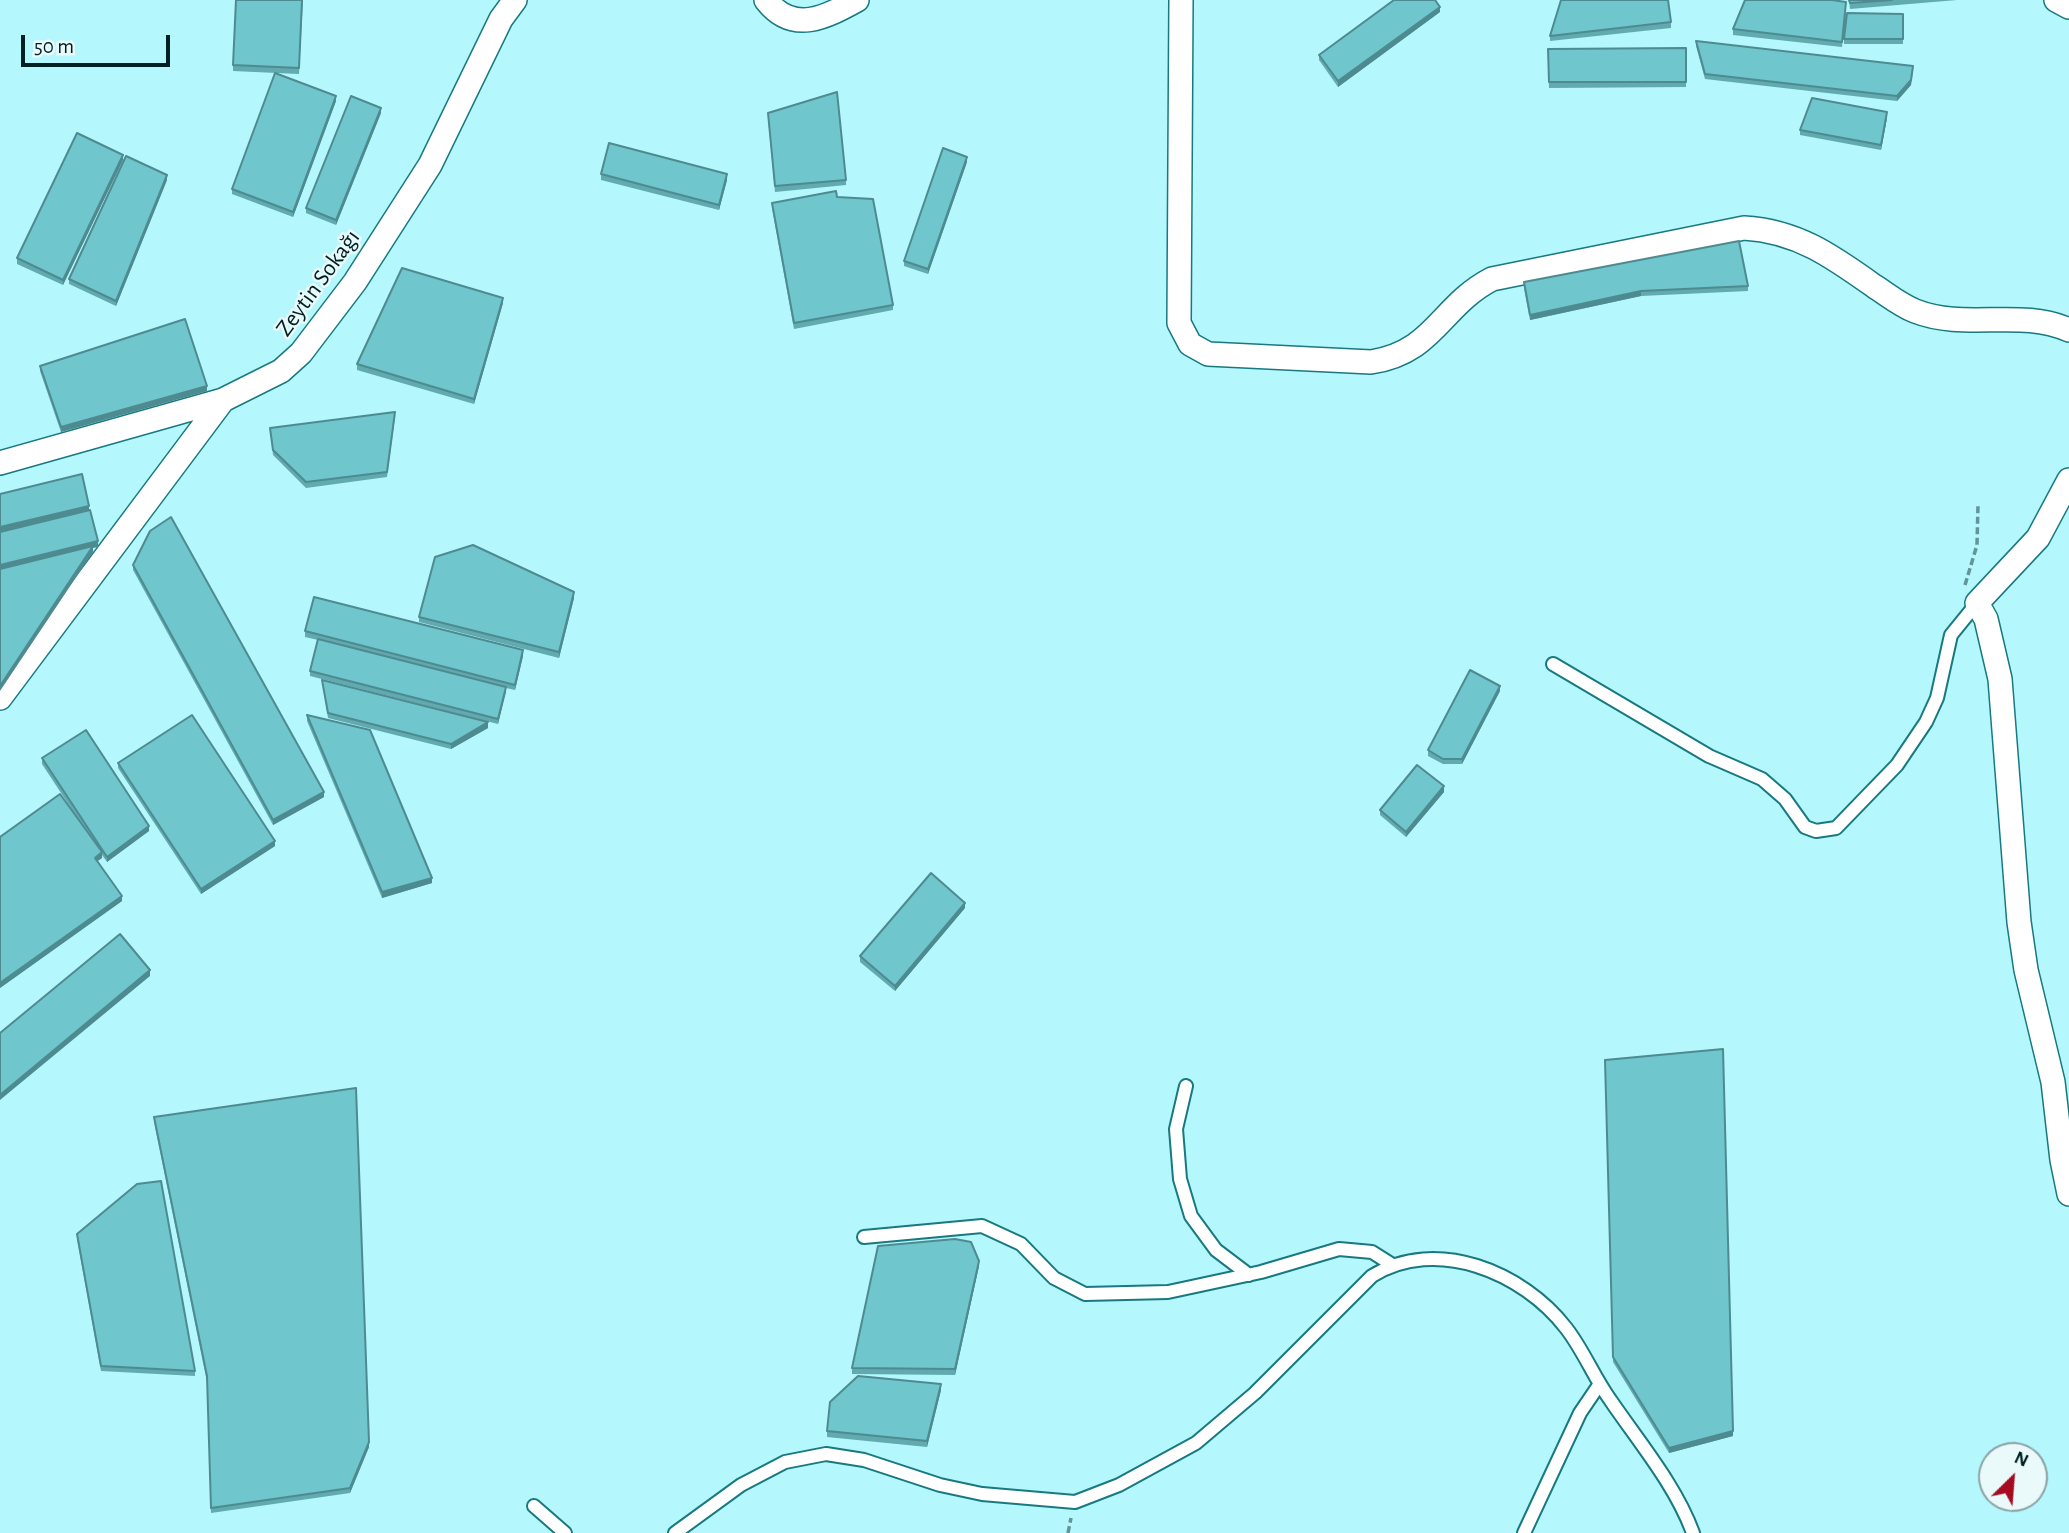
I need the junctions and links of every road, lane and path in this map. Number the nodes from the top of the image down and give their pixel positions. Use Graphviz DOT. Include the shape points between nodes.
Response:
graph roads {
  1 [pos="515,0"];
  2 [pos="766,0"];
  3 [pos="857,0"];
  4 [pos="1181,0"];
  5 [pos="2056,0"];
  6 [pos="2069,7"];
  7 [pos="2069,330"];
  8 [pos="223,400"];
  9 [pos="0,463"];
  10 [pos="2069,480"];
  11 [pos="1978,505"];
  12 [pos="1977,603"];
  13 [pos="1553,664"];
  14 [pos="0,698"];
  15 [pos="1186,1086"];
  16 [pos="2069,1194"];
  17 [pos="864,1237"];
  18 [pos="1391,1264"];
  19 [pos="1249,1275"];
  20 [pos="1599,1385"];
  21 [pos="534,1506"];
  22 [pos="565,1533"];
  23 [pos="675,1533"];
  24 [pos="1524,1533"];
  25 [pos="1693,1533"];
  1 -- 8 [label="street, Zeytin Sokağı" via="501,19 430,165 355,282 301,353 281,371"];
  2 -- 3 [label="street" via="782,15 807,22"];
  4 -- 7 [label="street" via="1179,323 1190,344 1208,354 1386,360 1421,344 1459,301 1492,279 1744,228 1807,242 1915,311 1960,321 2038,320"];
  5 -- 6 [label="street"];
  8 -- 9 [label="street, Zeytin Sokağı"];
  8 -- 14 [label="street"];
  10 -- 12 [label="street" via="2038,538"];
  11 -- 12 [label="path" via="1977,545 1965,585"];
  12 -- 13 [label="lane" via="1951,635 1937,698 1913,743 1858,807 1836,828 1826,831 1805,827 1762,779 1709,757"];
  12 -- 16 [label="street" via="1986,620 2000,680 2019,922 2053,1082"];
  15 -- 19 [label="lane" via="1176,1129 1180,1179 1191,1216 1216,1251"];
  17 -- 19 [label="lane" via="982,1226 1021,1244 1054,1278 1085,1294 1168,1292"];
  18 -- 19 [label="lane" via="1372,1252 1339,1249"];
  18 -- 20 [label="lane" via="1415,1258 1459,1261 1505,1277 1531,1293 1566,1328"];
  18 -- 23 [label="lane" via="1359,1288 1231,1416 1160,1465 1119,1486 1075,1502 1033,1500 940,1485 845,1455 812,1455 785,1462 741,1485"];
  20 -- 24 [label="lane" via="1580,1413"];
  20 -- 25 [label="lane" via="1675,1497"];
  21 -- 22 [label="lane"];
}
